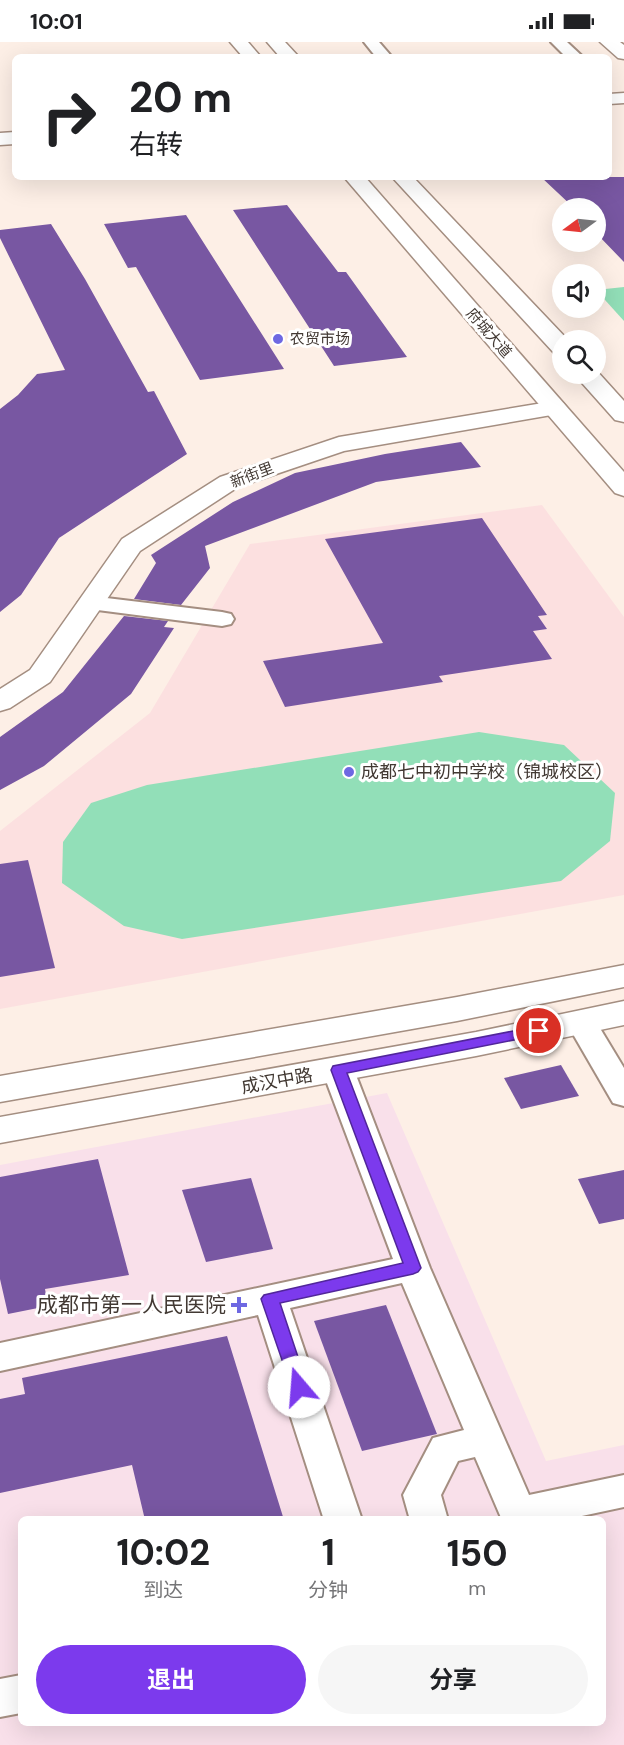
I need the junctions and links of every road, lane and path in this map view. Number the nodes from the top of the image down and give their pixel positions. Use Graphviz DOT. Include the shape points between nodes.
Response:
graph roads {
  1 [pos="239,42"];
  2 [pos="276,42"];
  3 [pos="370,42"];
  4 [pos="558,42"];
  5 [pos="609,42"];
  6 [pos="249,54"];
  7 [pos="287,54"];
  8 [pos="381,54"];
  9 [pos="572,54"];
  10 [pos="624,54"];
  11 [pos="357,180"];
  12 [pos="405,180"];
  13 [pos="552,337"];
  14 [pos="595,384"];
  15 [pos="555,408"];
  16 [pos="624,415"];
  17 [pos="624,488"];
  18 [pos="90,603"];
  19 [pos="222,619"];
  20 [pos="0,702"];
  21 [pos="624,976"];
  22 [pos="624,1013"];
  23 [pos="581,1022"];
  24 [pos="338,1070"];
  25 [pos="0,1089"];
  26 [pos="624,1095"];
  27 [pos="0,1130"];
  28 [pos="413,1268"];
  29 [pos="270,1299"];
  30 [pos="0,1357"];
  31 [pos="486,1440"];
  32 [pos="624,1491"];
  33 [pos="342,1516"];
  34 [pos="428,1516"];
  35 [pos="18,1695"];
  36 [pos="0,1698"];
  1 -- 6 [label="main road"];
  2 -- 7 [label="main road"];
  3 -- 8 [label="street"];
  4 -- 9 [label="street"];
  5 -- 10 [label="main road"];
  11 -- 15 [label="main road, 府城大道"];
  12 -- 13 [label="main road"];
  14 -- 16 [label="main road"];
  15 -- 17 [label="main road, 府城大道"];
  15 -- 18 [label="main road, 新街里" via="339,444 229,482 131,545"];
  18 -- 19 [label="street"];
  18 -- 20 [label="main road, 新街里" via="39,676"];
  21 -- 25 [label="main road"];
  22 -- 23 [label="main road, 成汉中路"];
  23 -- 24 [label="main road, 成汉中路"];
  23 -- 26 [label="street"];
  24 -- 27 [label="main road, 成汉中路"];
  24 -- 28 [label="street"];
  28 -- 29 [label="street"];
  28 -- 31 [label="street"];
  29 -- 30 [label="street"];
  29 -- 33 [label="street"];
  31 -- 32 [label="street" via="518,1514"];
  31 -- 34 [label="street" via="446,1449 422,1495"];
  35 -- 36 [label="street"];
}
